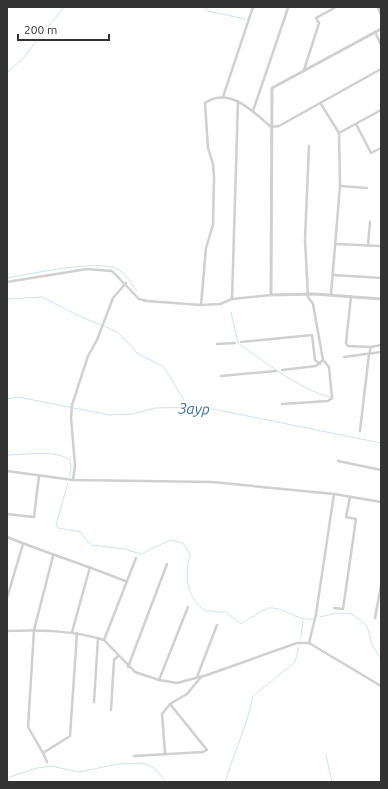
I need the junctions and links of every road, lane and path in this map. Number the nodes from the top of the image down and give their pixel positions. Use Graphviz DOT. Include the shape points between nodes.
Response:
graph roads {
  1 [pos="253,7"];
  2 [pos="336,7"];
  3 [pos="378,7"];
  4 [pos="288,8"];
  5 [pos="381,14"];
  6 [pos="381,29"];
  7 [pos="375,32"];
  8 [pos="381,45"];
  9 [pos="381,69"];
  10 [pos="304,70"];
  11 [pos="223,97"];
  12 [pos="238,101"];
  13 [pos="321,104"];
  14 [pos="381,110"];
  15 [pos="253,111"];
  16 [pos="356,124"];
  17 [pos="271,127"];
  18 [pos="339,133"];
  19 [pos="309,146"];
  20 [pos="381,148"];
  21 [pos="340,186"];
  22 [pos="367,188"];
  23 [pos="370,222"];
  24 [pos="336,244"];
  25 [pos="368,245"];
  26 [pos="381,246"];
  27 [pos="333,275"];
  28 [pos="381,278"];
  29 [pos="7,282"];
  30 [pos="126,284"];
  31 [pos="307,294"];
  32 [pos="332,294"];
  33 [pos="271,295"];
  34 [pos="350,296"];
  35 [pos="232,299"];
  36 [pos="381,299"];
  37 [pos="201,305"];
  38 [pos="242,342"];
  39 [pos="235,343"];
  40 [pos="217,344"];
  41 [pos="381,345"];
  42 [pos="371,346"];
  43 [pos="381,352"];
  44 [pos="369,354"];
  45 [pos="344,357"];
  46 [pos="323,360"];
  47 [pos="320,364"];
  48 [pos="282,370"];
  49 [pos="276,371"];
  50 [pos="221,376"];
  51 [pos="282,404"];
  52 [pos="360,431"];
  53 [pos="338,461"];
  54 [pos="381,470"];
  55 [pos="7,471"];
  56 [pos="39,476"];
  57 [pos="73,480"];
  58 [pos="334,494"];
  59 [pos="350,497"];
  60 [pos="381,502"];
  61 [pos="7,514"];
  62 [pos="7,537"];
  63 [pos="23,544"];
  64 [pos="53,556"];
  65 [pos="136,558"];
  66 [pos="167,564"];
  67 [pos="90,567"];
  68 [pos="125,581"];
  69 [pos="381,585"];
  70 [pos="7,598"];
  71 [pos="188,607"];
  72 [pos="334,608"];
  73 [pos="375,618"];
  74 [pos="217,625"];
  75 [pos="34,630"];
  76 [pos="7,631"];
  77 [pos="72,632"];
  78 [pos="77,633"];
  79 [pos="98,638"];
  80 [pos="104,640"];
  81 [pos="309,643"];
  82 [pos="118,656"];
  83 [pos="128,667"];
  84 [pos="202,676"];
  85 [pos="196,678"];
  86 [pos="159,680"];
  87 [pos="381,686"];
  88 [pos="94,702"];
  89 [pos="170,704"];
  90 [pos="111,710"];
  91 [pos="43,753"];
  92 [pos="165,753"];
  93 [pos="134,756"];
  94 [pos="47,762"];
  1 -- 11 [label="street"];
  2 -- 10 [label="street" via="316,18 319,23"];
  3 -- 5 [label="street"];
  4 -- 15 [label="street"];
  6 -- 7 [label="street"];
  7 -- 8 [label="street"];
  7 -- 10 [label="street"];
  9 -- 13 [label="street"];
  10 -- 17 [label="street" via="272,88"];
  11 -- 12 [label="street"];
  11 -- 37 [label="street" via="205,105 208,148 214,177 213,225 206,248"];
  12 -- 15 [label="street"];
  12 -- 35 [label="street"];
  13 -- 17 [label="street" via="279,126"];
  13 -- 18 [label="street"];
  14 -- 16 [label="street"];
  15 -- 17 [label="street"];
  16 -- 18 [label="street"];
  16 -- 20 [label="street" via="371,153"];
  17 -- 33 [label="street"];
  18 -- 21 [label="street"];
  19 -- 31 [label="street" via="305,239"];
  21 -- 22 [label="street"];
  21 -- 24 [label="street"];
  23 -- 25 [label="street"];
  24 -- 25 [label="street"];
  24 -- 27 [label="street"];
  25 -- 26 [label="street"];
  27 -- 28 [label="street"];
  27 -- 32 [label="street"];
  29 -- 30 [label="street" via="87,269 112,271"];
  30 -- 37 [label="street" via="139,299"];
  30 -- 57 [label="street" via="113,298 88,356 72,405 75,465"];
  31 -- 32 [label="street"];
  31 -- 33 [label="street"];
  31 -- 46 [label="street" via="312,304"];
  32 -- 34 [label="street"];
  33 -- 35 [label="street"];
  34 -- 36 [label="street"];
  34 -- 42 [label="street" via="346,343 348,346"];
  35 -- 37 [label="street" via="220,304"];
  38 -- 47 [label="street" via="312,335 315,360"];
  39 -- 40 [label="street"];
  41 -- 42 [label="street"];
  42 -- 44 [label="street"];
  43 -- 44 [label="street"];
  44 -- 45 [label="street"];
  44 -- 52 [label="street"];
  46 -- 47 [label="street"];
  46 -- 51 [label="street" via="329,367 332,398"];
  47 -- 48 [label="street"];
  49 -- 50 [label="street"];
  53 -- 54 [label="street"];
  55 -- 56 [label="street"];
  56 -- 57 [label="street"];
  56 -- 61 [label="street" via="34,517"];
  57 -- 58 [label="street" via="212,482"];
  58 -- 59 [label="street"];
  58 -- 81 [label="street" via="316,614"];
  59 -- 60 [label="street"];
  59 -- 72 [label="street" via="346,517 356,519 343,609"];
  62 -- 63 [label="street"];
  63 -- 64 [label="street"];
  63 -- 70 [label="street"];
  64 -- 67 [label="street"];
  64 -- 75 [label="street"];
  65 -- 68 [label="street"];
  66 -- 83 [label="street"];
  67 -- 68 [label="street"];
  67 -- 77 [label="street"];
  68 -- 80 [label="street"];
  69 -- 73 [label="street"];
  71 -- 86 [label="street"];
  74 -- 85 [label="street"];
  75 -- 76 [label="street"];
  75 -- 77 [label="street"];
  75 -- 91 [label="street" via="28,727"];
  77 -- 78 [label="street"];
  78 -- 79 [label="street"];
  78 -- 91 [label="street" via="70,736"];
  79 -- 80 [label="street"];
  79 -- 88 [label="street"];
  80 -- 82 [label="street"];
  81 -- 84 [label="street" via="297,643"];
  81 -- 87 [label="street"];
  82 -- 83 [label="street"];
  82 -- 90 [label="street" via="114,660"];
  83 -- 86 [label="street"];
  84 -- 85 [label="street"];
  84 -- 89 [label="street" via="187,694"];
  85 -- 86 [label="street" via="177,683"];
  89 -- 92 [label="street" via="162,714"];
  89 -- 92 [label="street" via="207,750"];
  91 -- 94 [label="street"];
  92 -- 93 [label="street"];
}
